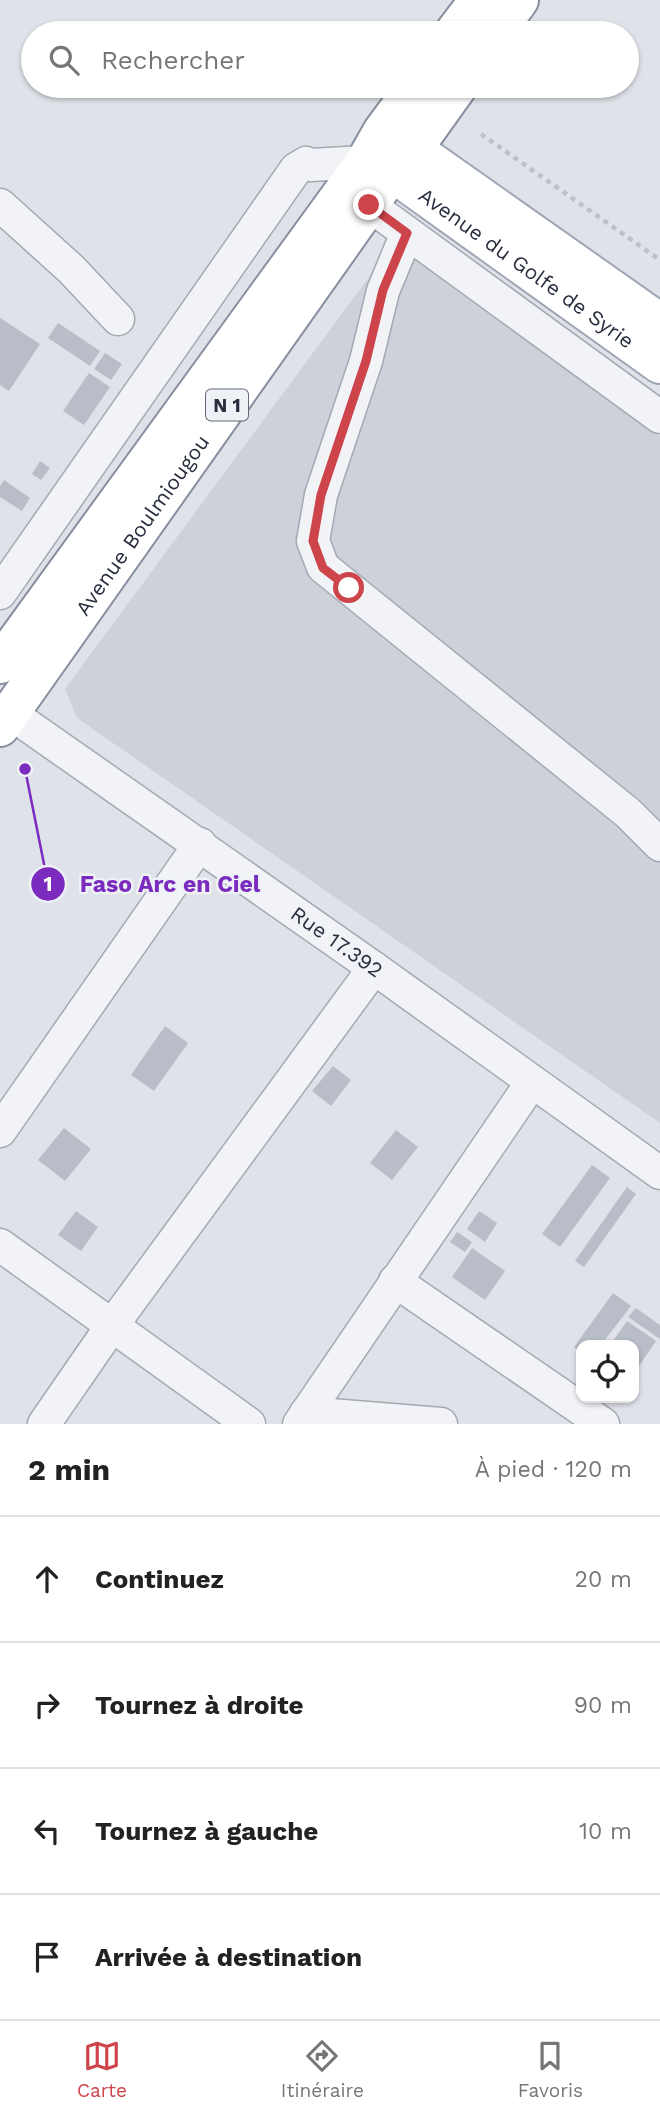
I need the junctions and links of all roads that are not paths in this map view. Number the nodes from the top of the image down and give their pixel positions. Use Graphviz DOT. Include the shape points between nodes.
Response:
graph roads {
  1 [pos="479,0"];
  2 [pos="519,0"];
  3 [pos="463,21"];
  4 [pos="504,21"];
  5 [pos="411,98"];
  6 [pos="446,98"];
  7 [pos="388,154"];
  8 [pos="0,205"];
  9 [pos="369,205"];
  10 [pos="407,233"];
  11 [pos="118,319"];
  12 [pos="660,323"];
  13 [pos="660,364"];
  14 [pos="660,417"];
  15 [pos="0,593"];
  16 [pos="0,664"];
  17 [pos="5,720"];
  18 [pos="200,844"];
  19 [pos="660,845"];
  20 [pos="374,968"];
  21 [pos="532,1082"];
  22 [pos="0,1131"];
  23 [pos="660,1173"];
  24 [pos="0,1245"];
  25 [pos="395,1281"];
  26 [pos="111,1327"];
  27 [pos="583,1418"];
  28 [pos="302,1419"];
  29 [pos="44,1424"];
  30 [pos="249,1424"];
  31 [pos="441,1424"];
  1 -- 3 [label="main road"];
  2 -- 4 [label="main road"];
  5 -- 7 [label="main road, Avenue Boulmiougou / N 1"];
  6 -- 7 [label="main road, Avenue Boulmiougou / N 1"];
  7 -- 9 [label="main road, Avenue Boulmiougou / N 1"];
  7 -- 12 [label="main road, Avenue du Golfe de Syrie"];
  7 -- 13 [label="main road, Avenue du Golfe de Syrie"];
  7 -- 15 [label="street" via="306,163 296,169"];
  7 -- 16 [label="main road, Avenue Boulmiougou / N 1"];
  8 -- 11 [label="street"];
  9 -- 10 [label="street"];
  9 -- 17 [label="main road, Avenue Boulmiougou / N 1"];
  10 -- 14 [label="street"];
  10 -- 19 [label="street" via="383,290 366,361 321,495 313,541 323,568 628,813"];
  17 -- 18 [label="street, Rue 17.392"];
  18 -- 20 [label="street, Rue 17.392"];
  18 -- 22 [label="street"];
  20 -- 21 [label="street, Rue 17.392"];
  20 -- 26 [label="street"];
  21 -- 23 [label="street, Rue 17.392"];
  21 -- 25 [label="street"];
  24 -- 26 [label="street"];
  25 -- 27 [label="street"];
  25 -- 28 [label="street"];
  26 -- 29 [label="street"];
  26 -- 30 [label="street"];
  28 -- 31 [label="street"];
}
